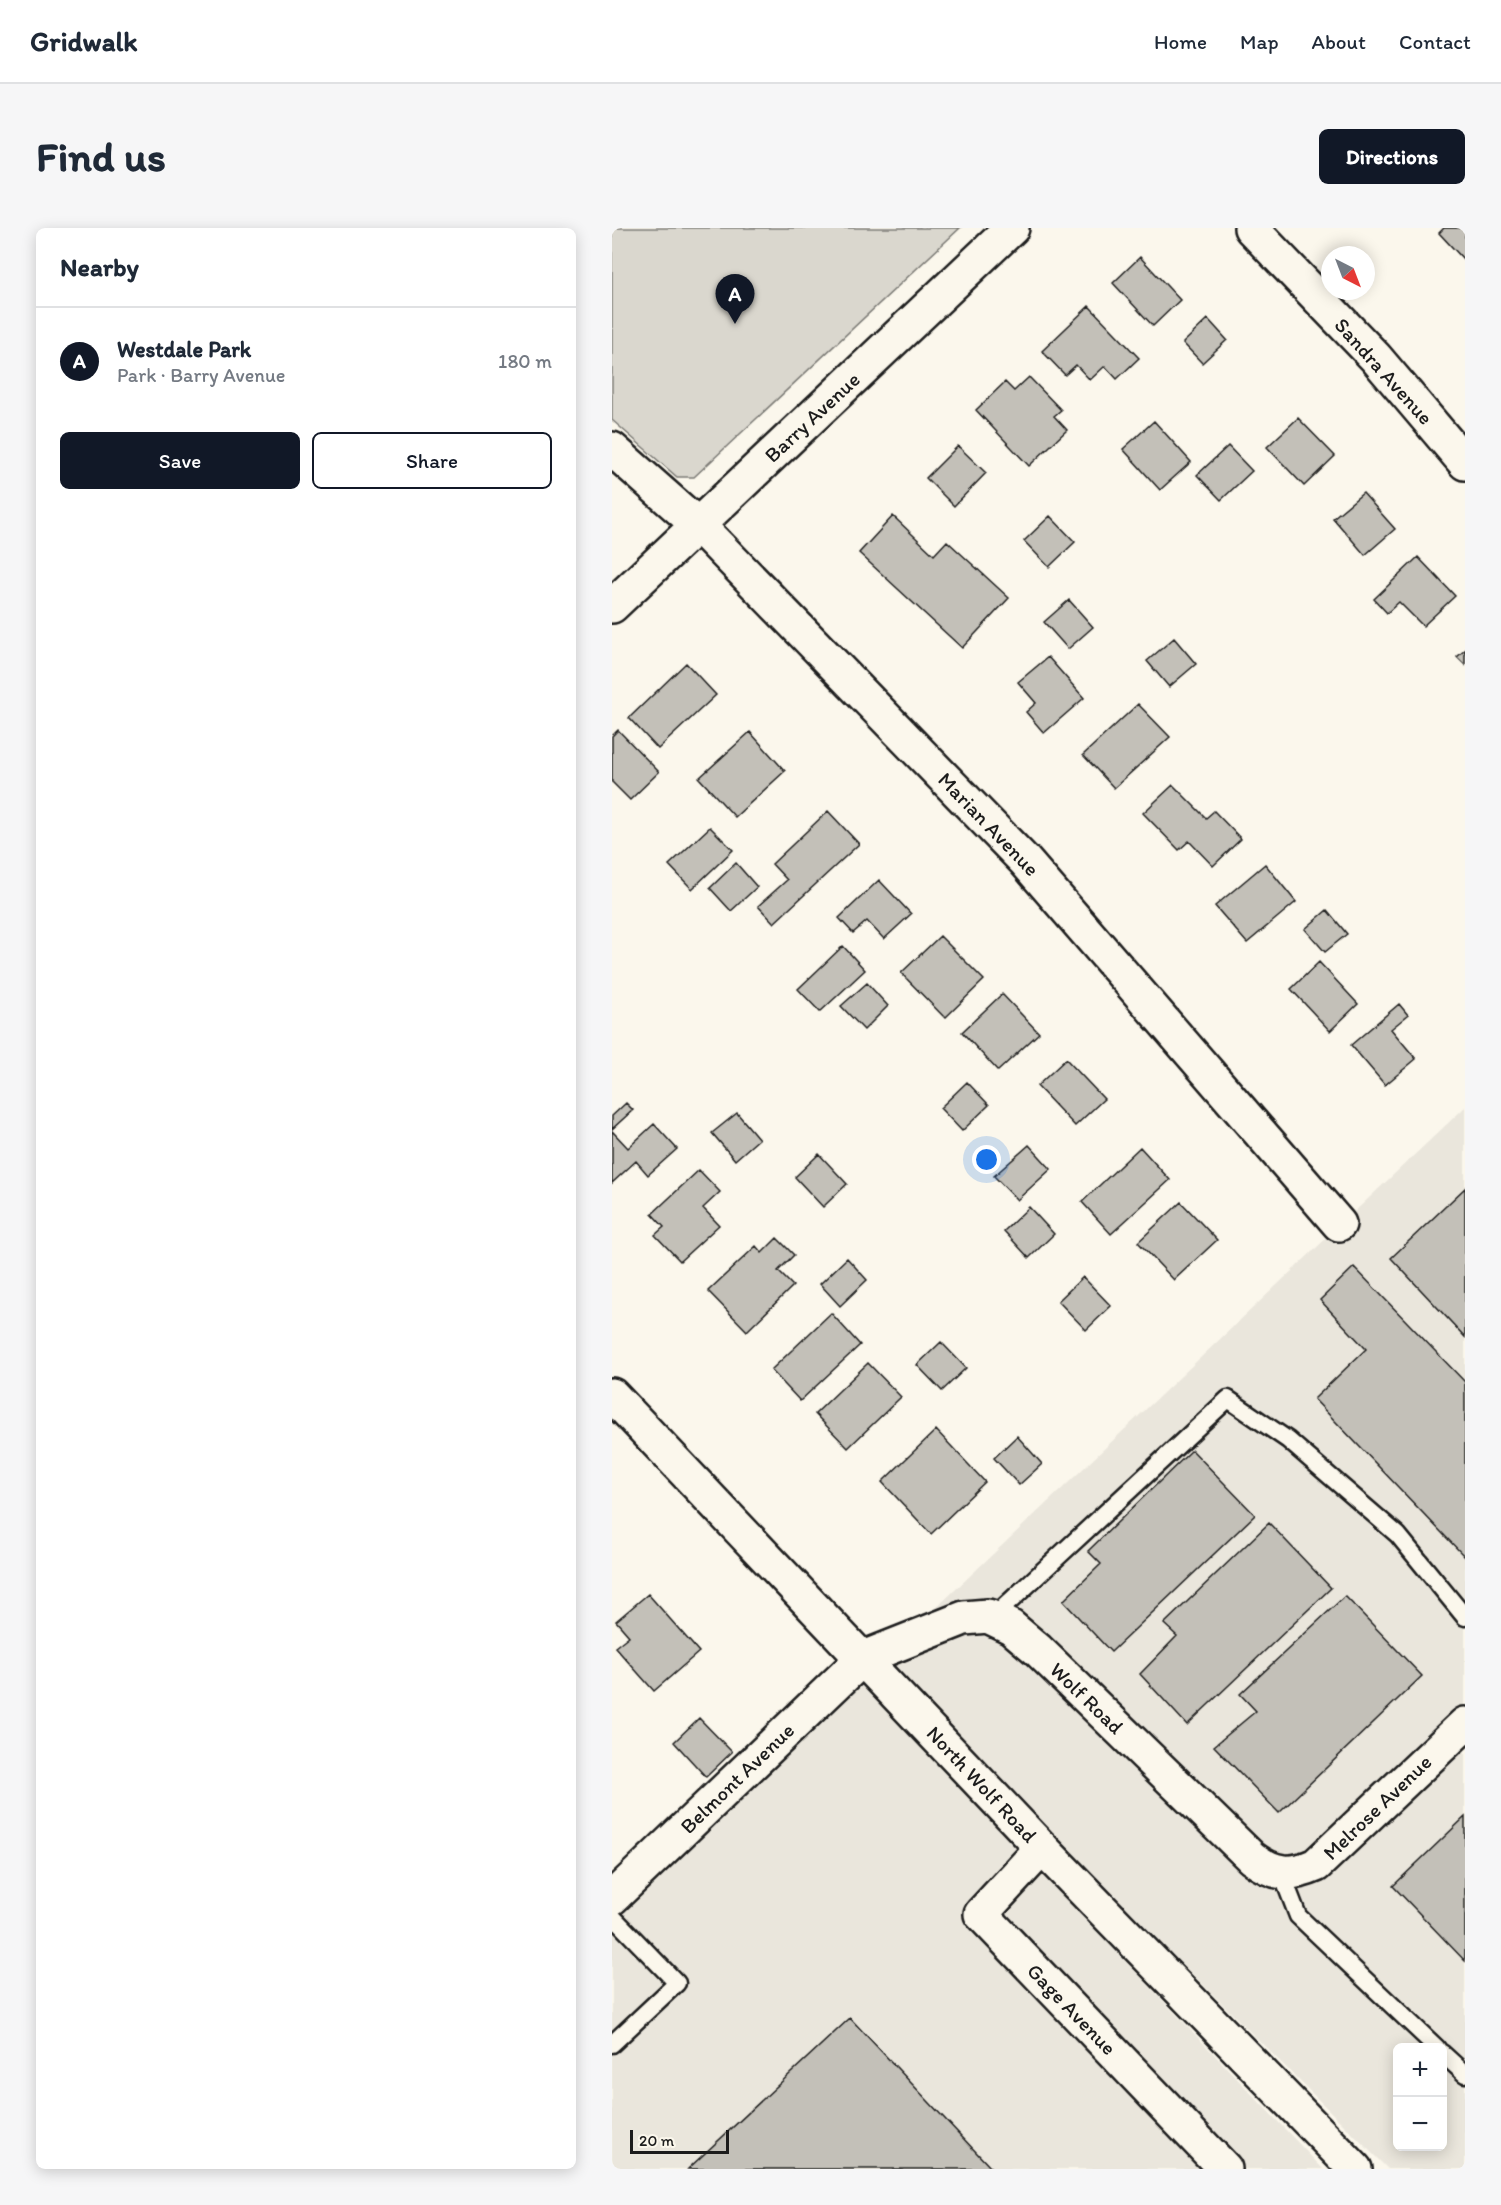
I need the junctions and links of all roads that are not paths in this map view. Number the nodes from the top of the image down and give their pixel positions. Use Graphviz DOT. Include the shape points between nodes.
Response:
graph roads {
  1 [pos="1012,228"];
  2 [pos="1251,228"];
  3 [pos="612,449"];
  4 [pos="1465,463"];
  5 [pos="698,525"];
  6 [pos="612,606"];
  7 [pos="1339,1224"];
  8 [pos="612,1395"];
  9 [pos="1465,1617"];
  10 [pos="992,1618"];
  11 [pos="863,1658"];
  12 [pos="1465,1724"];
  13 [pos="1042,1848"];
  14 [pos="1281,1872"];
  15 [pos="612,1898"];
  16 [pos="612,1916"];
  17 [pos="1432,2043"];
  18 [pos="612,2044"];
  19 [pos="1447,2057"];
  20 [pos="1465,2074"];
  21 [pos="1225,2169"];
  22 [pos="1355,2169"];
  1 -- 5 [label="street, Barry Avenue"];
  2 -- 4 [label="street, Sandra Avenue" via="1376,358"];
  3 -- 5 [label="street, Marian Avenue"];
  5 -- 6 [label="street, Barry Avenue"];
  5 -- 7 [label="street, Marian Avenue" via="1025,861"];
  8 -- 11 [label="street, North Wolf Road"];
  9 -- 10 [label="lane" via="1398,1535 1288,1440 1228,1399"];
  10 -- 11 [label="street" via="964,1618"];
  10 -- 14 [label="street, Wolf Road" via="1011,1627 1038,1650 1252,1858"];
  11 -- 13 [label="street, North Wolf Road"];
  11 -- 15 [label="street, Belmont Avenue"];
  12 -- 14 [label="street, Melrose Avenue" via="1316,1865 1299,1873"];
  13 -- 21 [label="street, Gage Avenue" via="981,1914"];
  13 -- 22 [label="street, North Wolf Road"];
  14 -- 17 [label="lane" via="1298,1916"];
  16 -- 18 [label="lane" via="676,1983"];
  19 -- 20 [label="lane"];
}
